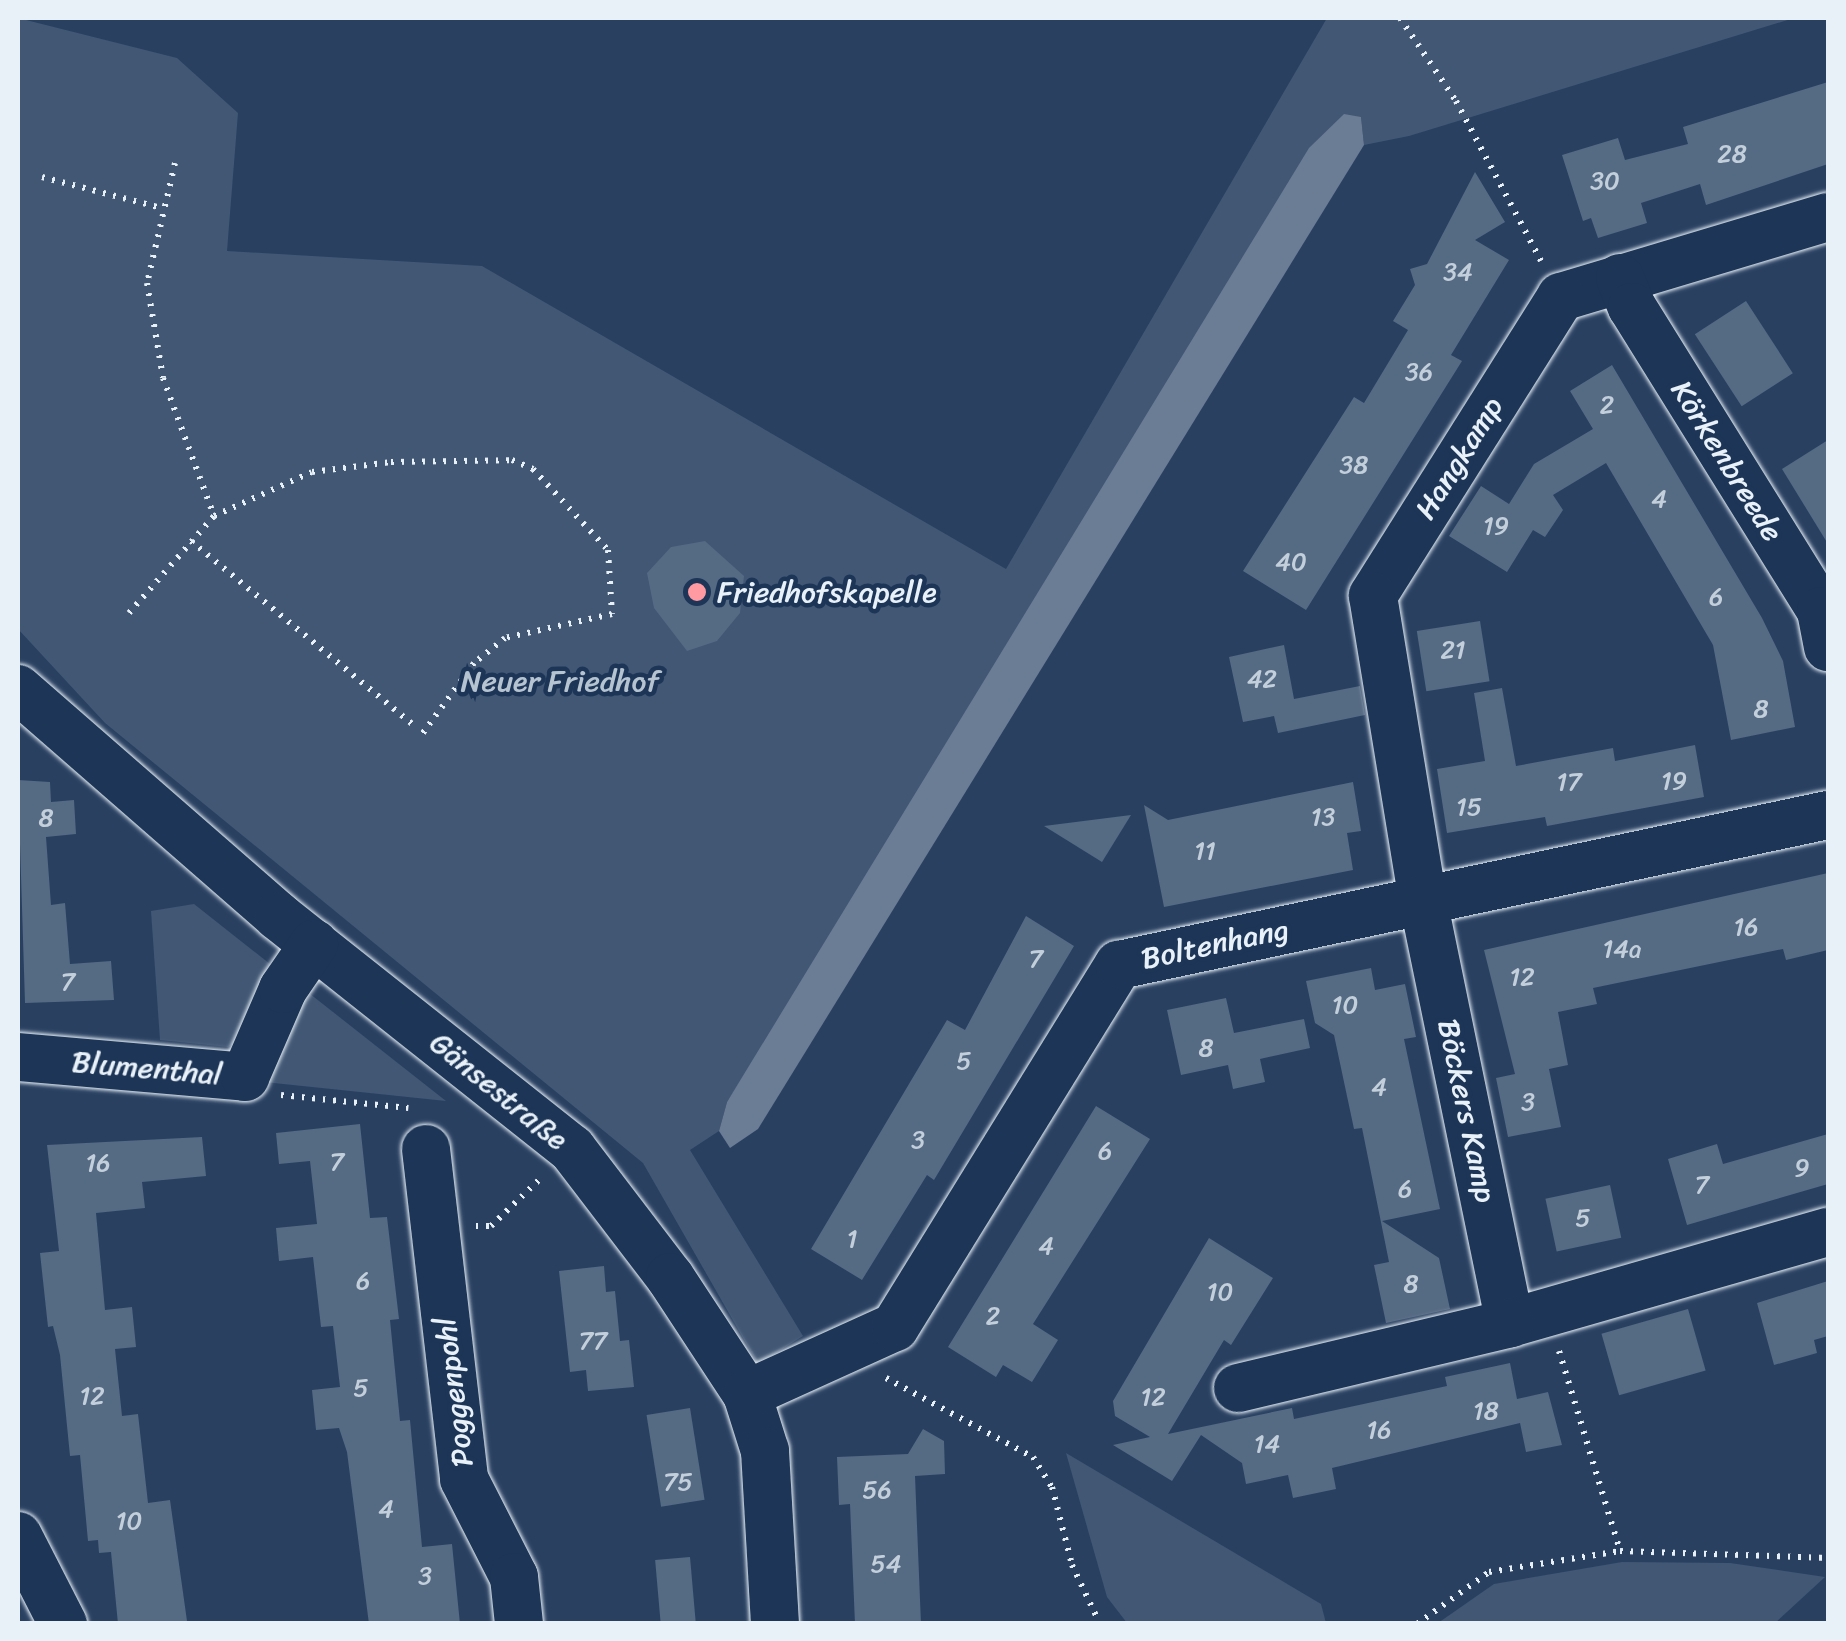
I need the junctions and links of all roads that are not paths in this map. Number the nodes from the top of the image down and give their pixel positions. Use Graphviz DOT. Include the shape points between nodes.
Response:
graph roads {
  1 [pos="1828,217"];
  2 [pos="1620,278"];
  3 [pos="1828,647"];
  4 [pos="18,689"];
  5 [pos="1828,815"];
  6 [pos="1423,900"];
  7 [pos="314,944"];
  8 [pos="18,1057"];
  9 [pos="424,1129"];
  10 [pos="1828,1232"];
  11 [pos="1529,1317"];
  12 [pos="1238,1388"];
  13 [pos="747,1394"];
  14 [pos="18,1536"];
  15 [pos="63,1624"];
  16 [pos="519,1624"];
  17 [pos="775,1624"];
  1 -- 2 [label="street"];
  2 -- 3 [label="street, Körkenbreede" via="1821,612"];
  2 -- 6 [label="street, Hangkamp" via="1560,297 1373,596"];
  4 -- 7 [label="street, Gänsestraße"];
  5 -- 6 [label="street, Boltenhang"];
  6 -- 11 [label="street, Böckers Kamp"];
  6 -- 13 [label="street, Boltenhang" via="1119,964 895,1327"];
  7 -- 8 [label="street, Blumenthal" via="283,988 245,1077"];
  7 -- 13 [label="street, Gänsestraße" via="572,1149 670,1277"];
  9 -- 16 [label="street, Poggenpohl" via="464,1479 514,1577"];
  10 -- 11 [label="street"];
  11 -- 12 [label="street"];
  13 -- 17 [label="street, Gänsestraße" via="765,1450"];
  14 -- 15 [label="street"];
}
